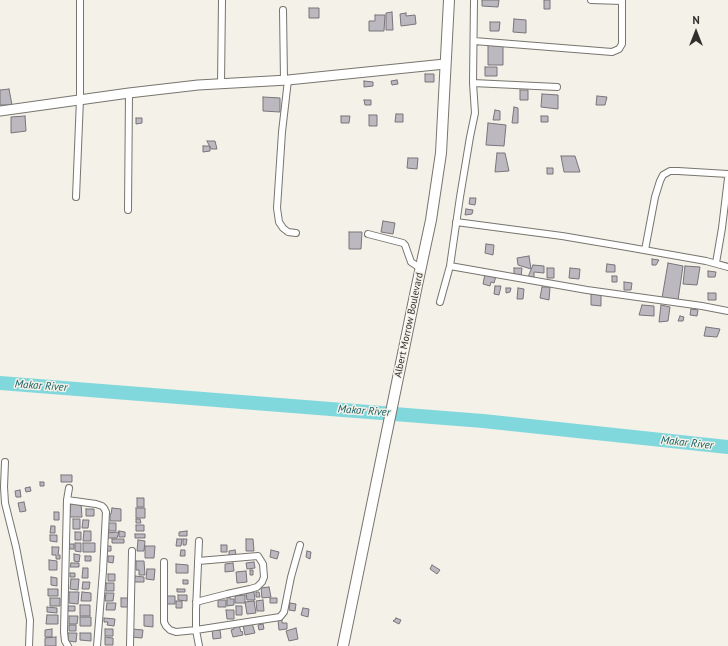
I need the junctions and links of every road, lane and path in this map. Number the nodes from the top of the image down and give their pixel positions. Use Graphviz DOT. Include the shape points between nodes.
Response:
graph roads {
  1 [pos="80,0"];
  2 [pos="222,0"];
  3 [pos="449,0"];
  4 [pos="474,0"];
  5 [pos="591,0"];
  6 [pos="622,1"];
  7 [pos="284,10"];
  8 [pos="474,41"];
  9 [pos="445,64"];
  10 [pos="286,80"];
  11 [pos="473,83"];
  12 [pos="221,84"];
  13 [pos="557,87"];
  14 [pos="129,93"];
  15 [pos="80,99"];
  16 [pos="0,111"];
  17 [pos="728,174"];
  18 [pos="728,178"];
  19 [pos="727,193"];
  20 [pos="76,197"];
  21 [pos="128,210"];
  22 [pos="456,222"];
  23 [pos="725,228"];
  24 [pos="296,233"];
  25 [pos="368,234"];
  26 [pos="646,250"];
  27 [pos="716,264"];
  28 [pos="450,266"];
  29 [pos="728,267"];
  30 [pos="420,268"];
  31 [pos="440,302"];
  32 [pos="728,311"];
  33 [pos="5,462"];
  34 [pos="69,488"];
  35 [pos="67,500"];
  36 [pos="199,541"];
  37 [pos="300,545"];
  38 [pos="132,551"];
  39 [pos="198,561"];
  40 [pos="164,562"];
  41 [pos="196,602"];
  42 [pos="196,630"];
  43 [pos="29,646"];
  44 [pos="68,646"];
  45 [pos="97,646"];
  46 [pos="130,646"];
  47 [pos="199,646"];
  48 [pos="343,646"];
  1 -- 15 [label="street"];
  2 -- 12 [label="street"];
  3 -- 9 [label="main road, Albert Morrow Boulevard"];
  4 -- 8 [label="street"];
  5 -- 6 [label="street"];
  6 -- 8 [label="street" via="622,44 612,52"];
  7 -- 10 [label="street"];
  8 -- 11 [label="street"];
  9 -- 10 [label="street"];
  9 -- 30 [label="main road, Albert Morrow Boulevard" via="438,175"];
  10 -- 12 [label="street"];
  10 -- 24 [label="street" via="277,208 283,228"];
  11 -- 13 [label="street"];
  11 -- 22 [label="street" via="475,113"];
  12 -- 14 [label="street"];
  14 -- 15 [label="street"];
  14 -- 21 [label="street"];
  15 -- 16 [label="street"];
  15 -- 20 [label="street"];
  17 -- 26 [label="street" via="670,171 663,175 655,197"];
  18 -- 19 [label="street"];
  19 -- 23 [label="street"];
  22 -- 26 [label="street"];
  22 -- 28 [label="street"];
  23 -- 27 [label="street"];
  25 -- 30 [label="street" via="403,243 410,262"];
  26 -- 27 [label="street"];
  27 -- 29 [label="street"];
  28 -- 31 [label="street"];
  28 -- 32 [label="street"];
  30 -- 48 [label="main road, Albert Morrow Boulevard"];
  33 -- 43 [label="street" via="5,503 30,620"];
  34 -- 35 [label="street"];
  35 -- 44 [label="street" via="64,632"];
  35 -- 45 [label="street" via="96,504 102,506 106,512"];
  36 -- 39 [label="street"];
  37 -- 42 [label="street" via="284,612 280,617"];
  38 -- 46 [label="street"];
  39 -- 41 [label="street"];
  39 -- 41 [label="street" via="258,556 263,564 264,577 257,587"];
  40 -- 42 [label="street" via="164,622 170,630 176,632"];
  41 -- 42 [label="street"];
  42 -- 47 [label="street"];
}
